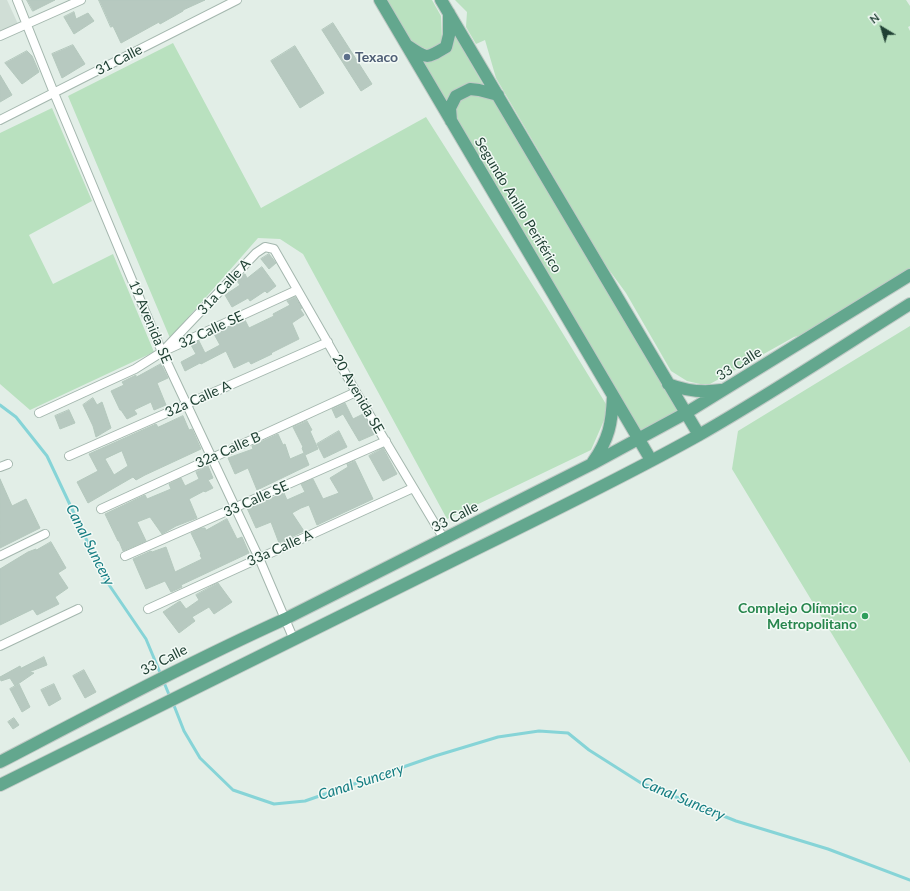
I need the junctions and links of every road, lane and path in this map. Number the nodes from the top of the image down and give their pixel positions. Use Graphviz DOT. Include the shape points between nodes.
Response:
graph roads {
  1 [pos="17,0"];
  2 [pos="81,0"];
  3 [pos="237,0"];
  4 [pos="380,0"];
  5 [pos="441,0"];
  6 [pos="449,12"];
  7 [pos="27,24"];
  8 [pos="0,36"];
  9 [pos="406,44"];
  10 [pos="54,93"];
  11 [pos="498,95"];
  12 [pos="0,120"];
  13 [pos="452,122"];
  14 [pos="274,249"];
  15 [pos="910,275"];
  16 [pos="298,290"];
  17 [pos="910,304"];
  18 [pos="328,342"];
  19 [pos="162,352"];
  20 [pos="668,384"];
  21 [pos="728,388"];
  22 [pos="356,392"];
  23 [pos="613,396"];
  24 [pos="187,403"];
  25 [pos="39,413"];
  26 [pos="686,413"];
  27 [pos="699,435"];
  28 [pos="638,439"];
  29 [pos="386,441"];
  30 [pos="69,456"];
  31 [pos="212,457"];
  32 [pos="651,460"];
  33 [pos="8,464"];
  34 [pos="592,464"];
  35 [pos="0,468"];
  36 [pos="413,488"];
  37 [pos="101,508"];
  38 [pos="236,508"];
  39 [pos="45,534"];
  40 [pos="444,539"];
  41 [pos="0,556"];
  42 [pos="126,556"];
  43 [pos="259,558"];
  44 [pos="78,608"];
  45 [pos="148,609"];
  46 [pos="285,619"];
  47 [pos="294,640"];
  48 [pos="0,646"];
  49 [pos="0,762"];
  50 [pos="0,785"];
  1 -- 7 [label="street, 19 Avenida SE"];
  2 -- 7 [label="street"];
  3 -- 10 [label="street, 31 Calle"];
  4 -- 9 [label="main road, Segundo Anillo Periférico"];
  5 -- 6 [label="main road"];
  6 -- 9 [label="main road" via="446,47 431,56 422,55"];
  6 -- 11 [label="main road"];
  7 -- 8 [label="street"];
  7 -- 10 [label="street, 19 Avenida SE"];
  9 -- 13 [label="main road, Segundo Anillo Periférico"];
  10 -- 12 [label="street, 31 Calle"];
  10 -- 19 [label="street, 19 Avenida SE"];
  11 -- 13 [label="main road" via="470,89 456,96 450,108"];
  11 -- 20 [label="main road"];
  13 -- 23 [label="main road, Segundo Anillo Periférico"];
  14 -- 16 [label="street, 20 Avenida SE"];
  14 -- 19 [label="street, 31a Calle A" via="265,247 256,253"];
  15 -- 21 [label="main road, 33 Calle"];
  16 -- 18 [label="street, 20 Avenida SE"];
  16 -- 19 [label="street, 32 Calle SE"];
  17 -- 27 [label="main road"];
  18 -- 22 [label="street, 20 Avenida SE"];
  18 -- 24 [label="street, 32a Calle A"];
  19 -- 24 [label="street, 19 Avenida SE"];
  19 -- 25 [label="street, 32 Calle SE" via="135,369"];
  20 -- 21 [label="main road" via="692,391 710,392"];
  20 -- 26 [label="main road"];
  21 -- 26 [label="main road, 33 Calle"];
  22 -- 29 [label="street, 20 Avenida SE"];
  22 -- 31 [label="street, 32a Calle B"];
  23 -- 28 [label="main road, Segundo Anillo Periférico"];
  23 -- 34 [label="main road" via="612,419 606,440"];
  24 -- 30 [label="street, 32a Calle A"];
  24 -- 31 [label="street, 19 Avenida SE"];
  26 -- 27 [label="main road"];
  26 -- 28 [label="main road, 33 Calle"];
  27 -- 32 [label="main road"];
  28 -- 32 [label="main road, Segundo Anillo Periférico"];
  28 -- 34 [label="main road, 33 Calle"];
  29 -- 36 [label="street, 20 Avenida SE"];
  29 -- 38 [label="street, 33 Calle SE"];
  31 -- 37 [label="street, 32a Calle B"];
  31 -- 38 [label="street, 19 Avenida SE"];
  32 -- 47 [label="main road"];
  33 -- 35 [label="street"];
  34 -- 40 [label="main road, 33 Calle"];
  36 -- 40 [label="street, 20 Avenida SE"];
  36 -- 43 [label="street, 33a Calle A"];
  38 -- 42 [label="street, 33 Calle SE"];
  38 -- 43 [label="street, 19 Avenida SE"];
  39 -- 41 [label="street"];
  40 -- 46 [label="main road, 33 Calle"];
  43 -- 45 [label="street, 33a Calle A"];
  43 -- 46 [label="street, 19 Avenida SE"];
  44 -- 48 [label="street"];
  46 -- 47 [label="street, 19 Avenida SE"];
  46 -- 49 [label="main road, 33 Calle" via="132,693"];
  47 -- 50 [label="main road"];
}
